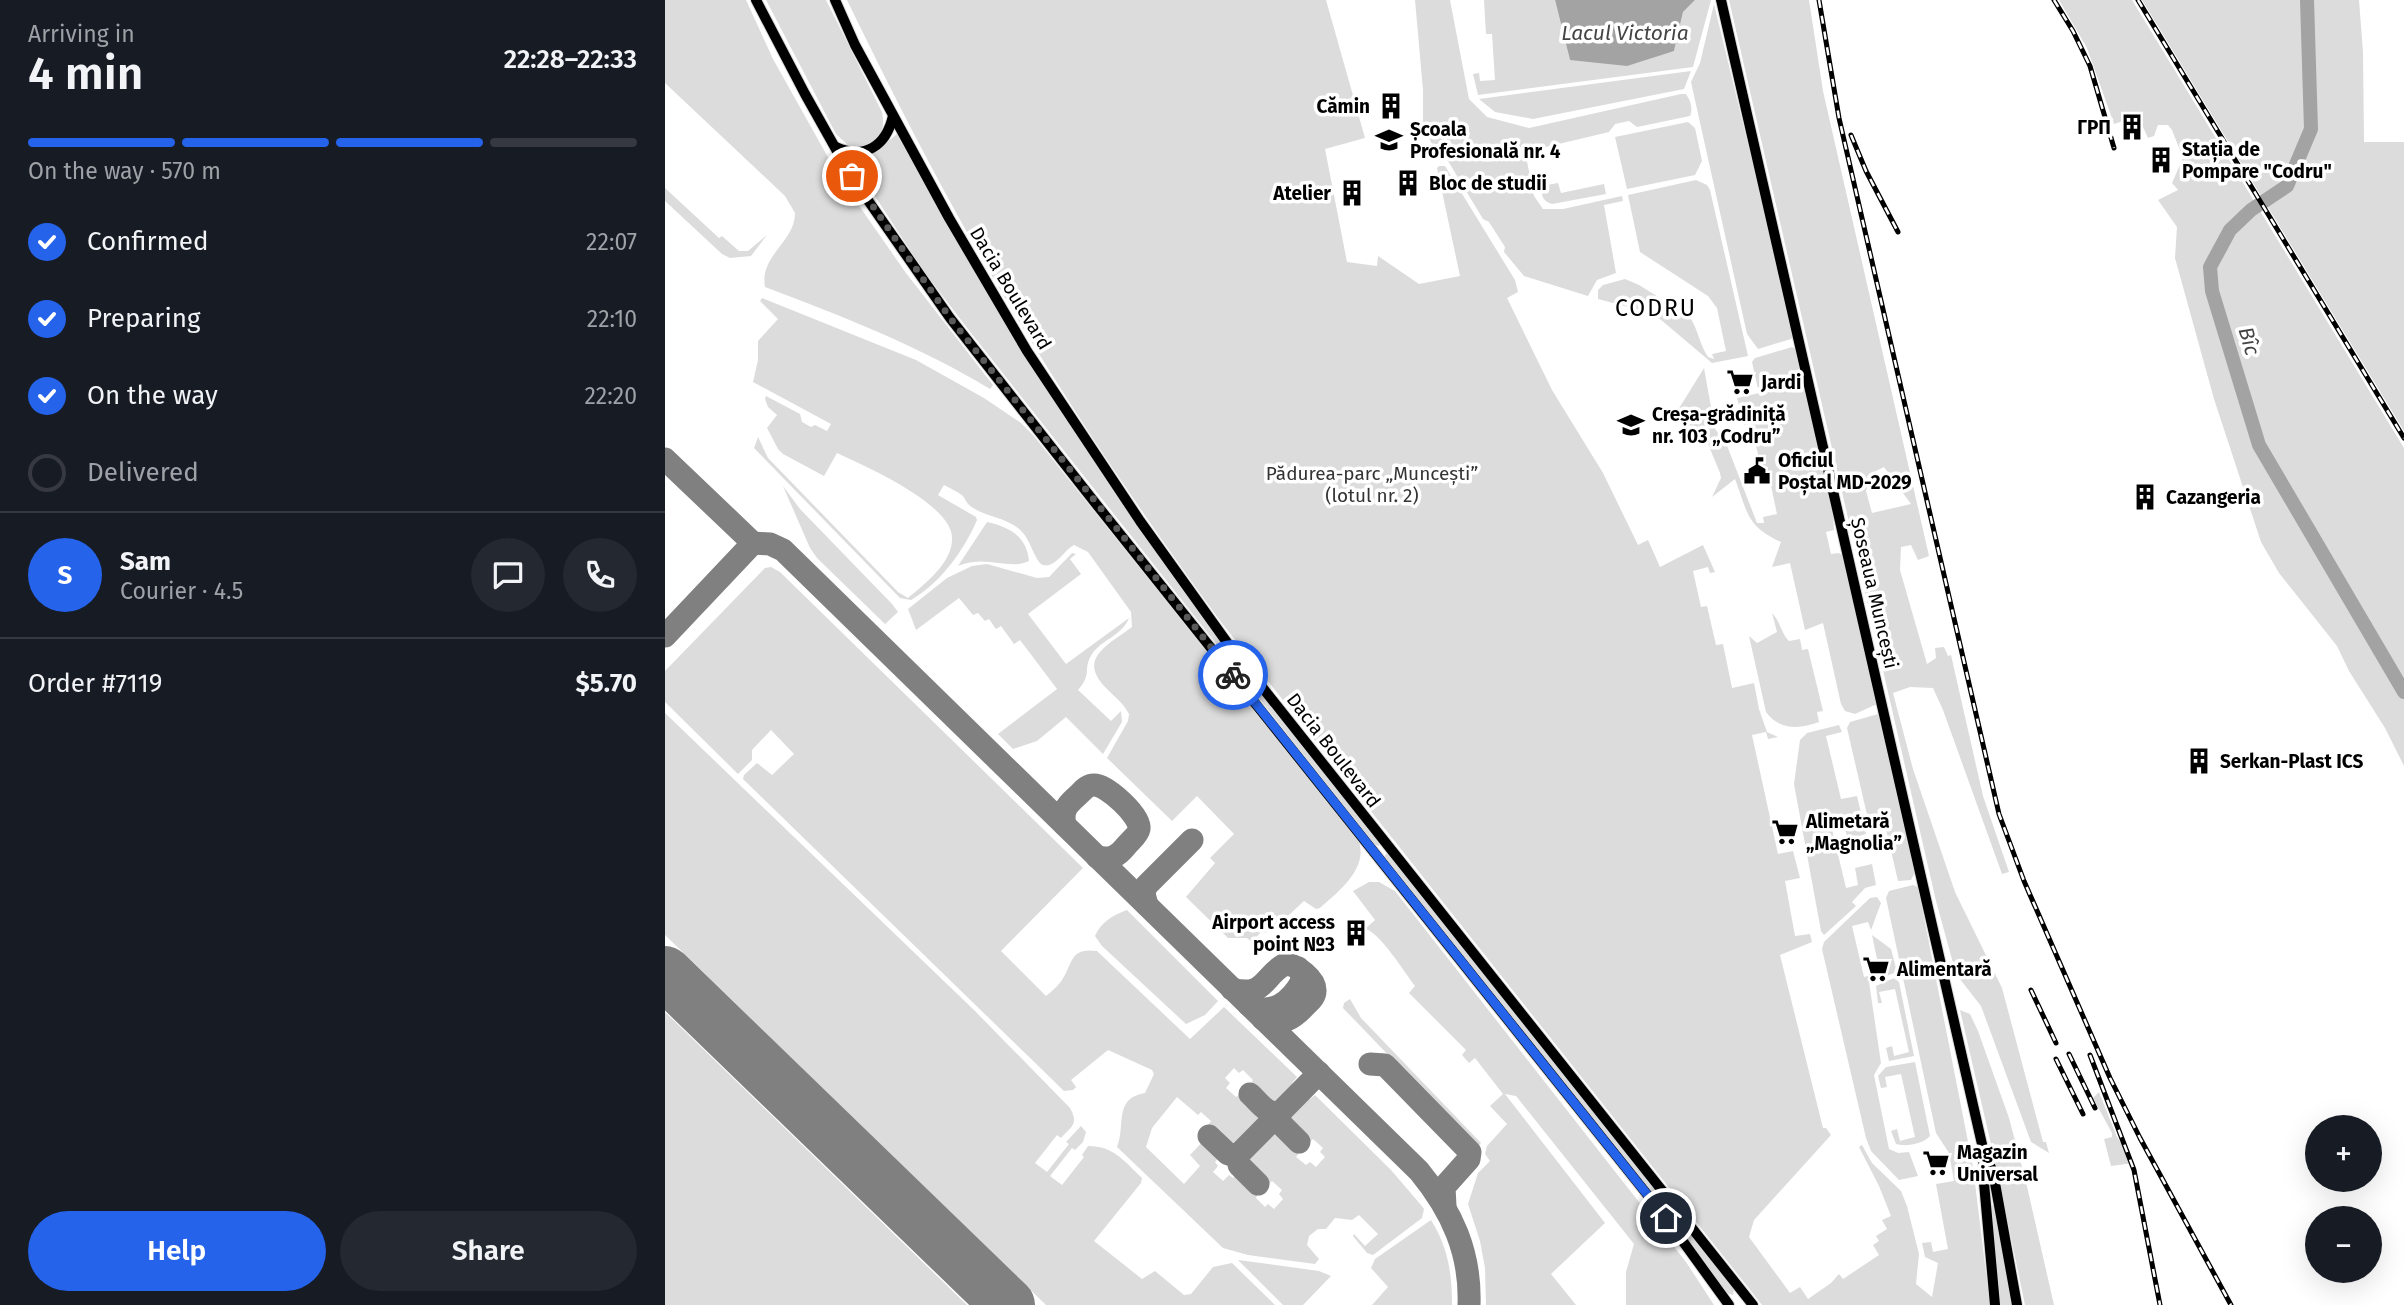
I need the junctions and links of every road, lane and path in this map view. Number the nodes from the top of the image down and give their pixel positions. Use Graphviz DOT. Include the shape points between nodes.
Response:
graph roads {
  1 [pos="756,0"];
  2 [pos="835,0"];
  3 [pos="1721,0"];
  4 [pos="893,116"];
  5 [pos="836,147"];
  6 [pos="1388,846"];
  7 [pos="1376,855"];
  8 [pos="1984,1153"];
  9 [pos="1749,1300"];
  10 [pos="1731,1305"];
  11 [pos="1996,1305"];
  12 [pos="2017,1305"];
  1 -- 5 [label="main road, Dacia Boulevard"];
  2 -- 4 [label="main road, Dacia Boulevard"];
  3 -- 8 [label="main road, Șoseaua Muncești"];
  4 -- 5 [label="main road" via="886,135 868,150 848,152"];
  4 -- 6 [label="main road, Dacia Boulevard" via="1027,351 1140,521 1231,648"];
  5 -- 7 [label="main road, Dacia Boulevard" via="950,318"];
  6 -- 7 [label="main road"];
  6 -- 9 [label="main road, Dacia Boulevard"];
  7 -- 10 [label="main road, Dacia Boulevard"];
  8 -- 11 [label="main road, Șoseaua Muncești"];
  8 -- 12 [label="main road, Șoseaua Muncești" via="1993,1172"];
  9 -- 10 [label="main road"];
}
